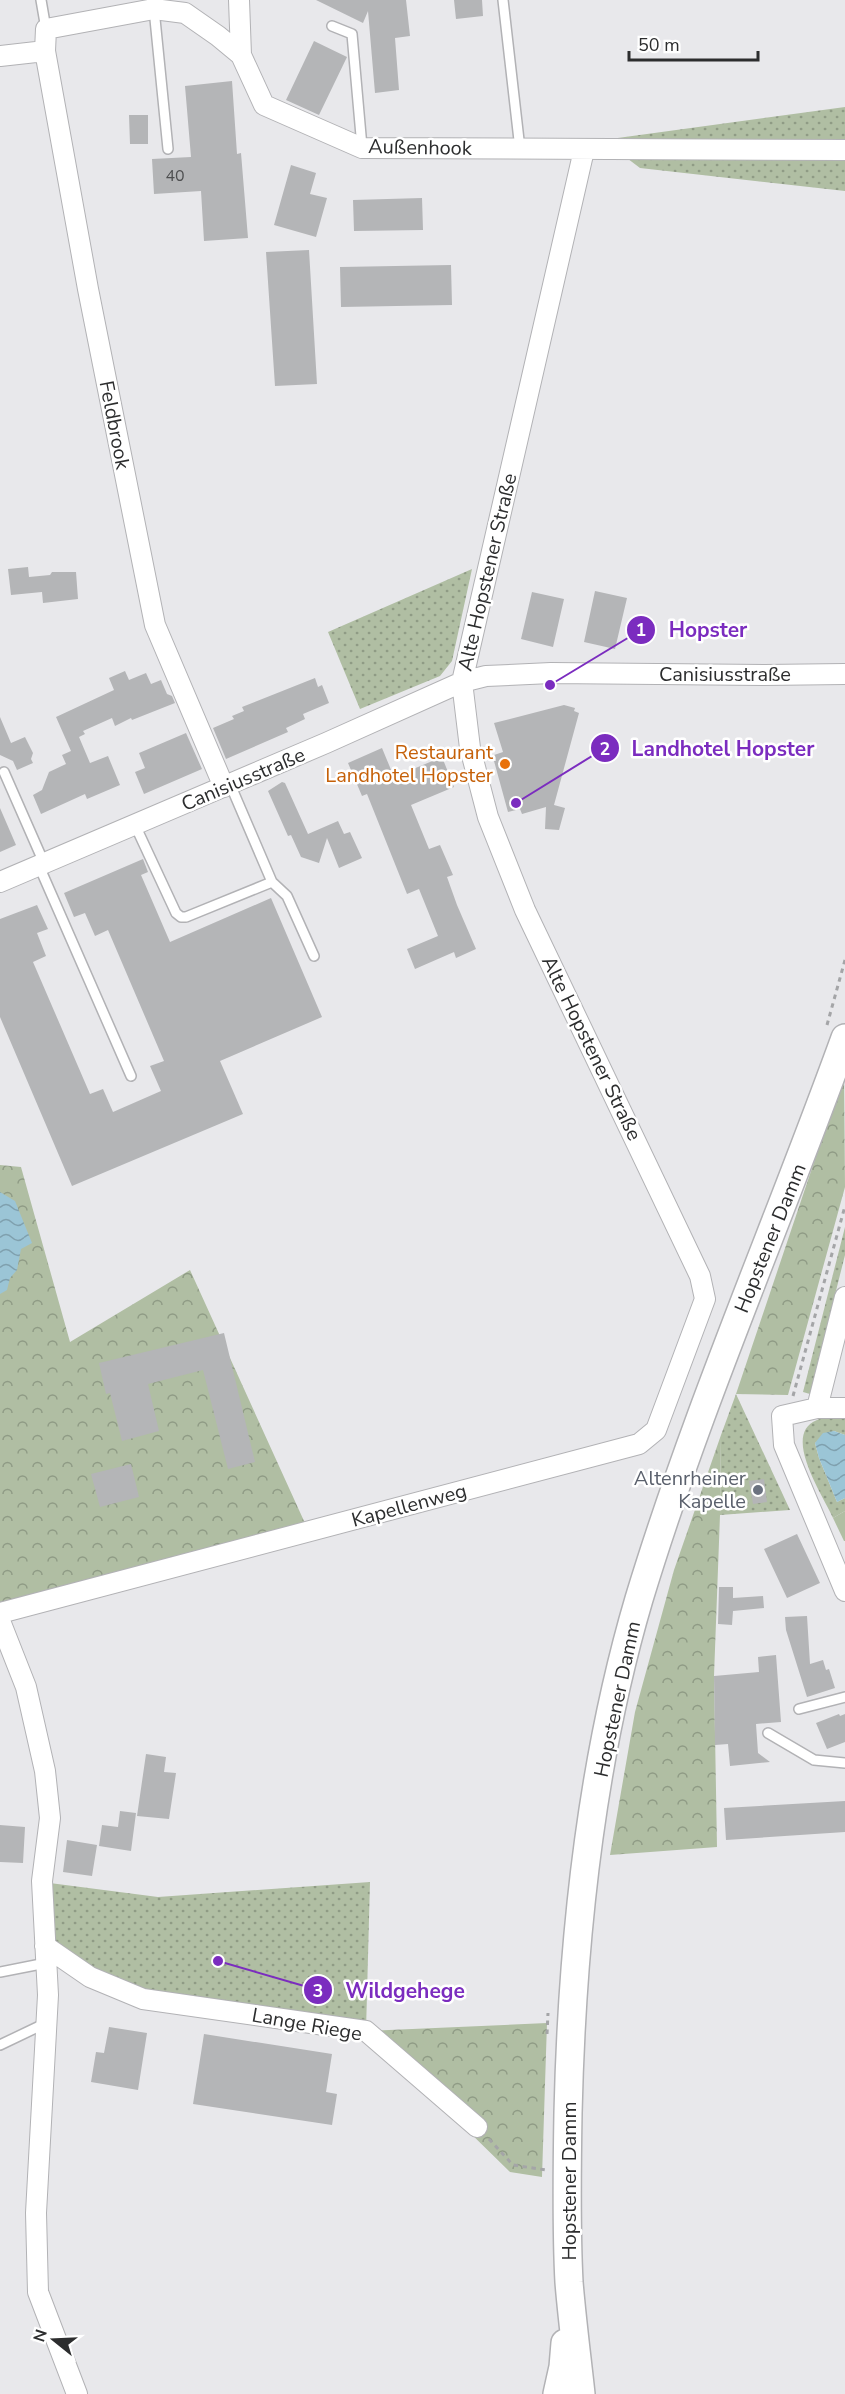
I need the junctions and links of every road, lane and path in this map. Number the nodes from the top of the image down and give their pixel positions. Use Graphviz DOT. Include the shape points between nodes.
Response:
graph roads {
  1 [pos="41,0"];
  2 [pos="239,0"];
  3 [pos="503,0"];
  4 [pos="154,9"];
  5 [pos="332,26"];
  6 [pos="46,29"];
  7 [pos="45,51"];
  8 [pos="241,54"];
  9 [pos="0,56"];
  10 [pos="362,148"];
  11 [pos="168,149"];
  12 [pos="520,149"];
  13 [pos="584,150"];
  14 [pos="845,150"];
  15 [pos="845,674"];
  16 [pos="462,682"];
  17 [pos="4,772"];
  18 [pos="227,786"];
  19 [pos="135,825"];
  20 [pos="41,864"];
  21 [pos="0,882"];
  22 [pos="272,882"];
  23 [pos="314,956"];
  24 [pos="845,1038"];
  25 [pos="131,1076"];
  26 [pos="845,1206"];
  27 [pos="700,1276"];
  28 [pos="845,1297"];
  29 [pos="817,1408"];
  30 [pos="845,1408"];
  31 [pos="782,1416"];
  32 [pos="845,1591"];
  33 [pos="0,1613"];
  34 [pos="0,1621"];
  35 [pos="845,1697"];
  36 [pos="799,1709"];
  37 [pos="768,1734"];
  38 [pos="845,1763"];
  39 [pos="46,1954"];
  40 [pos="0,1972"];
  41 [pos="46,2022"];
  42 [pos="0,2045"];
  43 [pos="477,2127"];
  44 [pos="547,2170"];
  45 [pos="569,2282"];
  46 [pos="77,2394"];
  47 [pos="557,2394"];
  48 [pos="581,2394"];
  1 -- 6 [label="lane"];
  2 -- 8 [label="street"];
  3 -- 12 [label="lane"];
  4 -- 6 [label="street, Außenhook"];
  4 -- 8 [label="street, Außenhook" via="185,13"];
  4 -- 11 [label="lane"];
  5 -- 10 [label="lane" via="352,34"];
  6 -- 7 [label="street"];
  7 -- 9 [label="street"];
  7 -- 18 [label="street, Feldbrook" via="155,625"];
  8 -- 10 [label="street, Außenhook" via="264,105"];
  10 -- 12 [label="street, Außenhook"];
  12 -- 13 [label="street, Außenhook"];
  13 -- 14 [label="street, Außenhook"];
  13 -- 16 [label="street, Alte Hopstener Straße"];
  15 -- 16 [label="street, Canisiusstraße" via="499,674"];
  16 -- 18 [label="street, Canisiusstraße"];
  16 -- 27 [label="street, Alte Hopstener Straße" via="470,748 488,817 525,910"];
  17 -- 20 [label="lane"];
  18 -- 19 [label="street, Canisiusstraße"];
  18 -- 22 [label="lane"];
  19 -- 20 [label="street, Canisiusstraße"];
  19 -- 22 [label="lane" via="181,917"];
  20 -- 21 [label="street, Canisiusstraße"];
  20 -- 25 [label="lane"];
  22 -- 23 [label="lane" via="287,896"];
  24 -- 45 [label="main road, Hopstener Damm" via="680,1473 638,1602 606,1735 582,1884 570,2024"];
  26 -- 31 [label="path" via="795,1391"];
  27 -- 33 [label="street, Kapellenweg" via="705,1299 698,1322 656,1430 639,1444"];
  28 -- 29 [label="street"];
  29 -- 30 [label="street"];
  29 -- 31 [label="street"];
  31 -- 32 [label="street" via="784,1445"];
  34 -- 39 [label="street" via="26,1687 45,1771 50,1818 42,1881"];
  35 -- 36 [label="lane"];
  37 -- 38 [label="lane" via="814,1760"];
  39 -- 40 [label="lane"];
  39 -- 41 [label="street"];
  39 -- 43 [label="street, Lange Riege" via="143,1998 366,2031"];
  41 -- 42 [label="lane"];
  41 -- 46 [label="street" via="36,2212 38,2292"];
  43 -- 44 [label="path" via="513,2164"];
  45 -- 47 [label="main road" via="563,2367"];
  45 -- 48 [label="main road, Hopstener Damm"];
}
